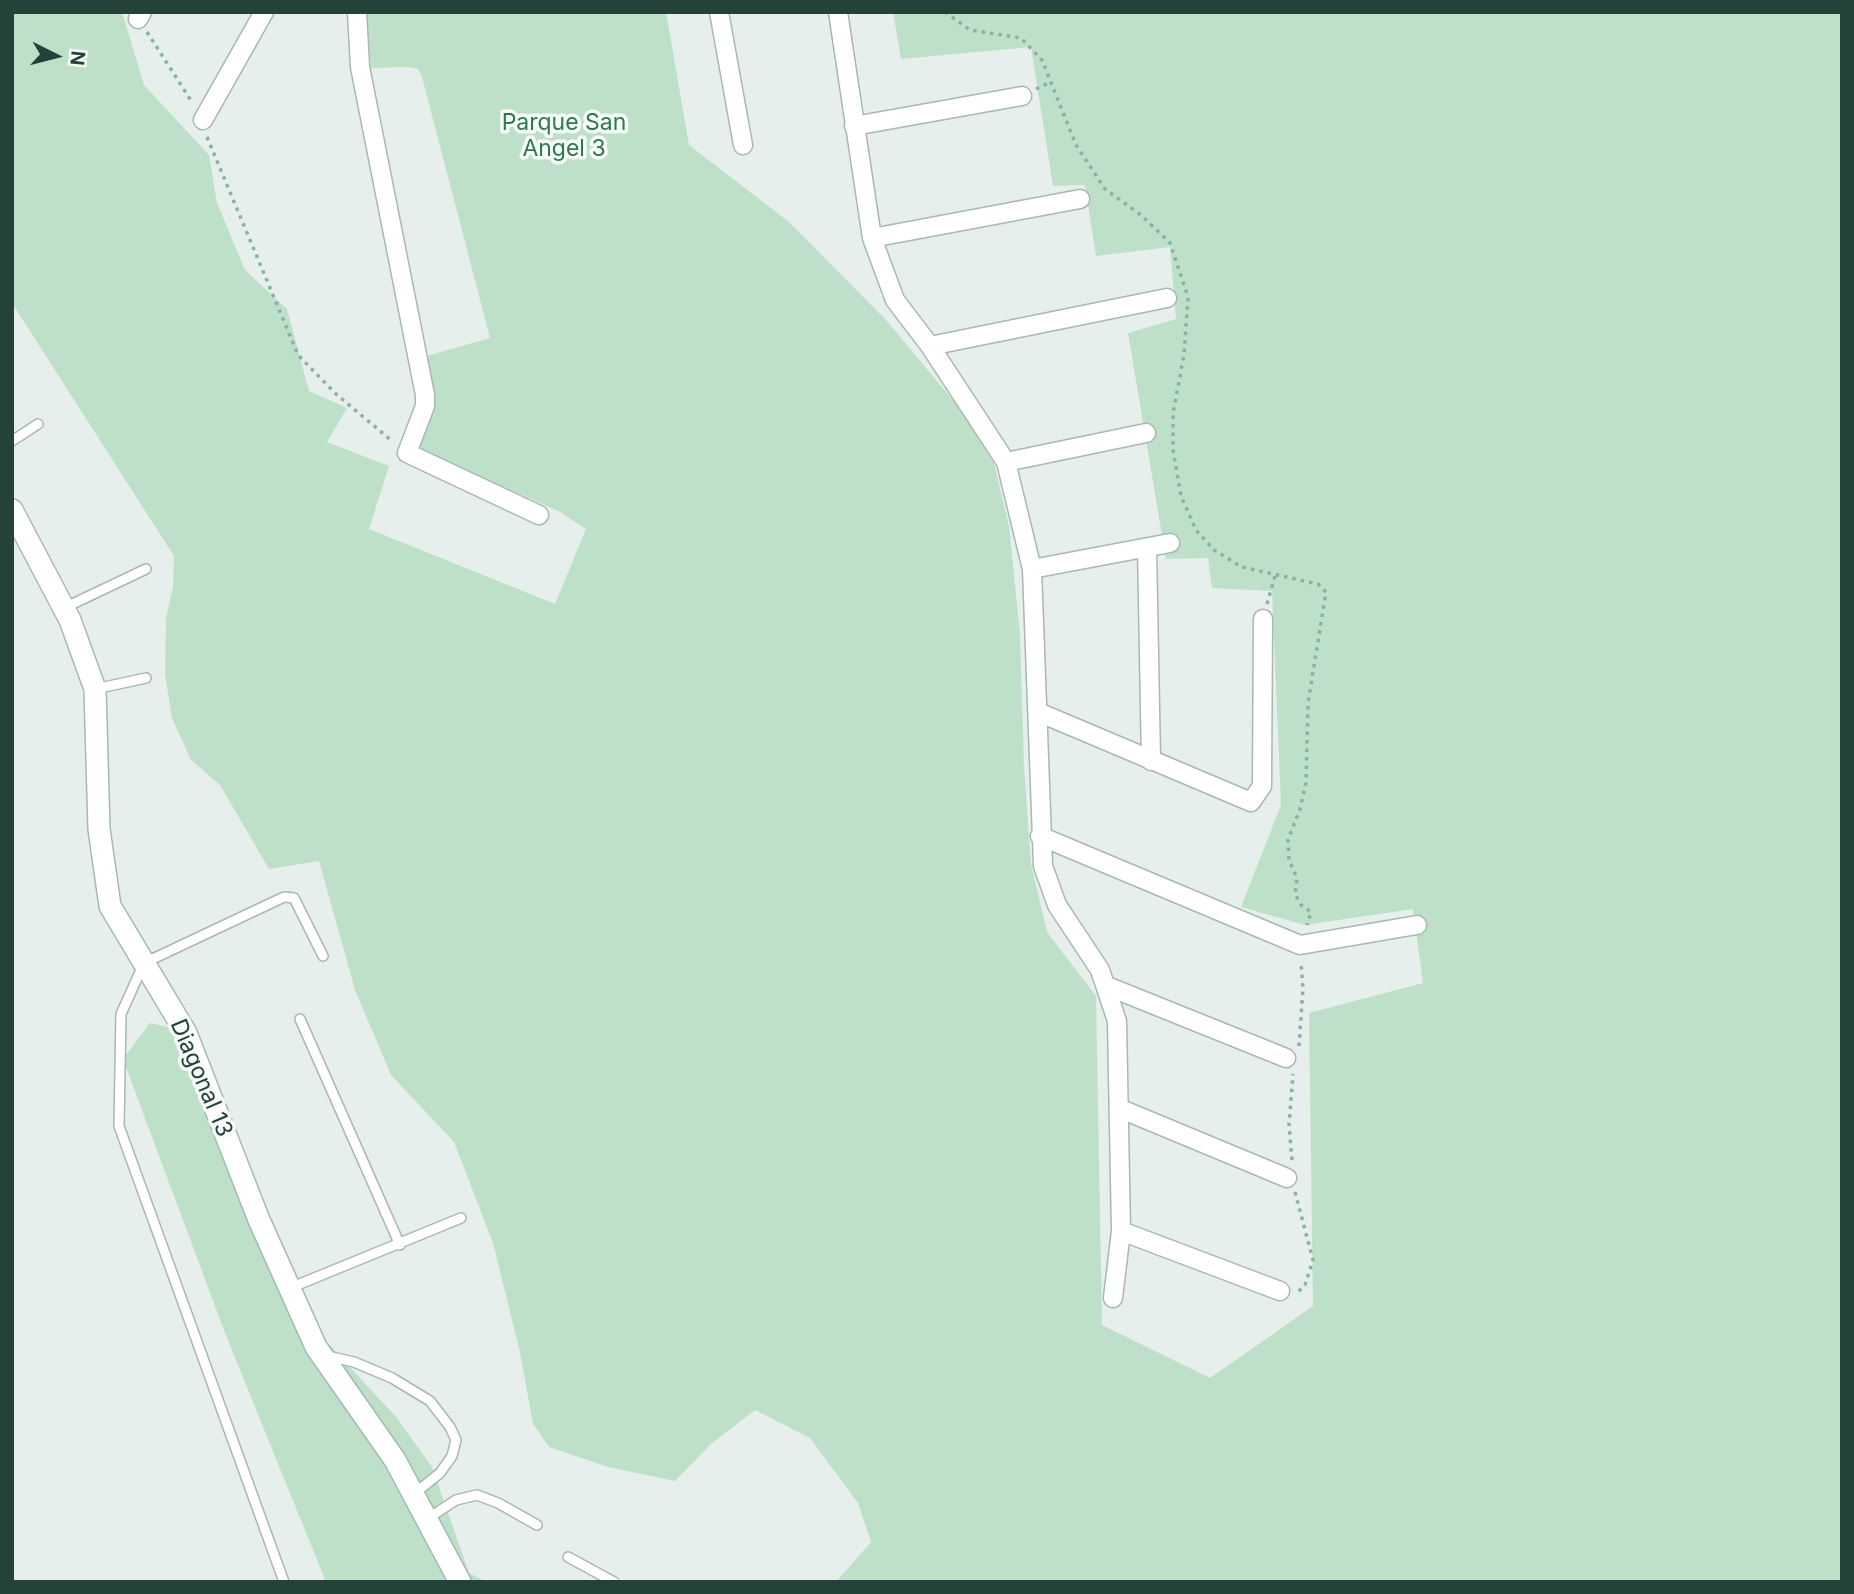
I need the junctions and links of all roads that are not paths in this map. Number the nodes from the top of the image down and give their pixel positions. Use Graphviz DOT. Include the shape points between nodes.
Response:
graph roads {
  1 [pos="264,12"];
  2 [pos="357,12"];
  3 [pos="719,12"];
  4 [pos="838,12"];
  5 [pos="1022,96"];
  6 [pos="204,120"];
  7 [pos="854,126"];
  8 [pos="743,145"];
  9 [pos="1080,199"];
  10 [pos="872,238"];
  11 [pos="1167,298"];
  12 [pos="930,346"];
  13 [pos="38,424"];
  14 [pos="1146,433"];
  15 [pos="12,441"];
  16 [pos="1006,462"];
  17 [pos="12,510"];
  18 [pos="539,515"];
  19 [pos="1170,543"];
  20 [pos="1147,548"];
  21 [pos="146,569"];
  22 [pos="1032,569"];
  23 [pos="64,608"];
  24 [pos="1263,620"];
  25 [pos="146,678"];
  26 [pos="95,689"];
  27 [pos="1038,712"];
  28 [pos="1151,761"];
  29 [pos="1040,836"];
  30 [pos="1417,925"];
  31 [pos="323,956"];
  32 [pos="144,963"];
  33 [pos="1107,986"];
  34 [pos="300,1019"];
  35 [pos="1293,1058"];
  36 [pos="1121,1109"];
  37 [pos="1291,1178"];
  38 [pos="461,1219"];
  39 [pos="1121,1231"];
  40 [pos="400,1245"];
  41 [pos="290,1288"];
  42 [pos="1280,1291"];
  43 [pos="1113,1298"];
  44 [pos="322,1355"];
  45 [pos="412,1495"];
  46 [pos="426,1520"];
  47 [pos="537,1525"];
  48 [pos="568,1557"];
  49 [pos="284,1582"];
  50 [pos="460,1582"];
  51 [pos="614,1582"];
  1 -- 6 [label="street"];
  2 -- 18 [label="street" via="360,67 425,395 407,453"];
  3 -- 8 [label="street"];
  4 -- 7 [label="street"];
  5 -- 7 [label="street"];
  7 -- 10 [label="street"];
  9 -- 10 [label="street"];
  10 -- 12 [label="street" via="895,300"];
  11 -- 12 [label="street"];
  12 -- 16 [label="street"];
  13 -- 15 [label="lane"];
  14 -- 16 [label="street"];
  16 -- 22 [label="street"];
  17 -- 23 [label="street, Diagonal 13"];
  19 -- 20 [label="street"];
  20 -- 22 [label="street"];
  20 -- 28 [label="street"];
  21 -- 23 [label="lane"];
  22 -- 27 [label="street"];
  23 -- 26 [label="street, Diagonal 13"];
  24 -- 28 [label="street" via="1262,786 1251,802"];
  25 -- 26 [label="lane"];
  26 -- 32 [label="street, Diagonal 13" via="99,829 110,906"];
  27 -- 28 [label="street"];
  27 -- 29 [label="street"];
  29 -- 30 [label="street" via="1300,945"];
  29 -- 33 [label="street" via="1051,893"];
  31 -- 32 [label="lane" via="294,898 284,897"];
  32 -- 41 [label="street, Diagonal 13" via="186,1033"];
  32 -- 49 [label="lane" via="121,1014 119,1126"];
  33 -- 35 [label="street"];
  33 -- 36 [label="street" via="1117,1021"];
  34 -- 40 [label="lane"];
  36 -- 37 [label="street"];
  36 -- 39 [label="street"];
  38 -- 40 [label="lane"];
  39 -- 42 [label="street"];
  39 -- 43 [label="street"];
  40 -- 41 [label="lane"];
  41 -- 44 [label="street, Diagonal 13"];
  44 -- 45 [label="street, Diagonal 13" via="395,1460"];
  44 -- 45 [label="lane" via="392,1378 430,1401 450,1427 456,1440 452,1456 440,1473"];
  45 -- 46 [label="street, Diagonal 13"];
  46 -- 47 [label="lane" via="456,1500 477,1495"];
  46 -- 50 [label="street, Diagonal 13"];
  48 -- 51 [label="lane"];
}
